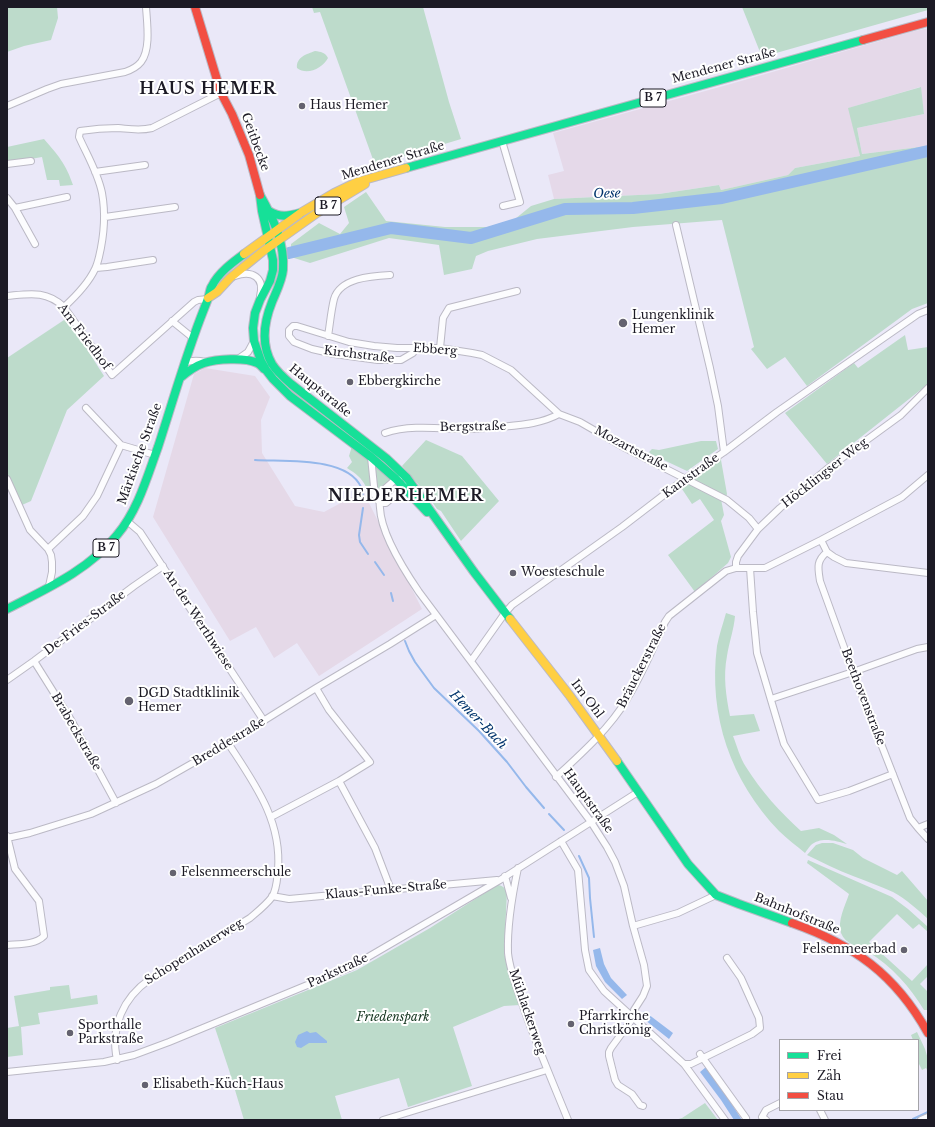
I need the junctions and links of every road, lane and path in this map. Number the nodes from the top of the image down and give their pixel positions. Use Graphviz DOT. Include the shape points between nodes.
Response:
graph roads {
  1 [pos="146,7"];
  2 [pos="195,7"];
  3 [pos="928,22"];
  4 [pos="221,93"];
  5 [pos="7,106"];
  6 [pos="502,141"];
  7 [pos="31,161"];
  8 [pos="7,164"];
  9 [pos="145,165"];
  10 [pos="96,172"];
  11 [pos="379,176"];
  12 [pos="260,196"];
  13 [pos="67,197"];
  14 [pos="7,198"];
  15 [pos="503,206"];
  16 [pos="175,207"];
  17 [pos="15,208"];
  18 [pos="269,211"];
  19 [pos="300,213"];
  20 [pos="104,217"];
  21 [pos="676,225"];
  22 [pos="276,230"];
  23 [pos="268,236"];
  24 [pos="279,240"];
  25 [pos="35,244"];
  26 [pos="270,246"];
  27 [pos="153,260"];
  28 [pos="96,268"];
  29 [pos="390,275"];
  30 [pos="230,278"];
  31 [pos="517,291"];
  32 [pos="7,296"];
  33 [pos="208,298"];
  34 [pos="260,300"];
  35 [pos="64,307"];
  36 [pos="928,310"];
  37 [pos="172,321"];
  38 [pos="293,326"];
  39 [pos="328,336"];
  40 [pos="192,340"];
  41 [pos="254,341"];
  42 [pos="416,347"];
  43 [pos="440,348"];
  44 [pos="238,359"];
  45 [pos="202,361"];
  46 [pos="184,363"];
  47 [pos="266,370"];
  48 [pos="179,379"];
  49 [pos="928,388"];
  50 [pos="306,396"];
  51 [pos="301,403"];
  52 [pos="86,408"];
  53 [pos="559,414"];
  54 [pos="385,433"];
  55 [pos="121,445"];
  56 [pos="724,452"];
  57 [pos="155,455"];
  58 [pos="372,457"];
  59 [pos="928,475"];
  60 [pos="7,478"];
  61 [pos="406,478"];
  62 [pos="686,478"];
  63 [pos="396,480"];
  64 [pos="403,488"];
  65 [pos="380,503"];
  66 [pos="437,520"];
  67 [pos="127,521"];
  68 [pos="758,529"];
  69 [pos="821,540"];
  70 [pos="48,549"];
  71 [pos="827,552"];
  72 [pos="164,568"];
  73 [pos="736,568"];
  74 [pos="750,568"];
  75 [pos="928,573"];
  76 [pos="49,586"];
  77 [pos="7,609"];
  78 [pos="505,613"];
  79 [pos="436,615"];
  80 [pos="928,647"];
  81 [pos="34,661"];
  82 [pos="471,661"];
  83 [pos="853,672"];
  84 [pos="7,680"];
  85 [pos="316,688"];
  86 [pos="771,699"];
  87 [pos="264,721"];
  88 [pos="599,735"];
  89 [pos="228,743"];
  90 [pos="893,774"];
  91 [pos="556,777"];
  92 [pos="339,781"];
  93 [pos="638,792"];
  94 [pos="116,803"];
  95 [pos="271,817"];
  96 [pos="591,822"];
  97 [pos="928,824"];
  98 [pos="918,828"];
  99 [pos="7,837"];
  100 [pos="928,839"];
  101 [pos="561,841"];
  102 [pos="518,868"];
  103 [pos="505,876"];
  104 [pos="500,880"];
  105 [pos="392,890"];
  106 [pos="716,894"];
  107 [pos="272,896"];
  108 [pos="512,900"];
  109 [pos="633,926"];
  110 [pos="7,945"];
  111 [pos="727,958"];
  112 [pos="633,1018"];
  113 [pos="928,1033"];
  114 [pos="701,1056"];
  115 [pos="117,1060"];
  116 [pos="684,1064"];
  117 [pos="547,1070"];
  118 [pos="7,1072"];
  119 [pos="779,1104"];
  120 [pos="643,1106"];
  121 [pos="820,1111"];
  122 [pos="928,1117"];
  123 [pos="746,1118"];
  124 [pos="383,1120"];
  125 [pos="568,1120"];
  126 [pos="725,1120"];
  127 [pos="766,1120"];
  128 [pos="825,1120"];
  129 [pos="922,1120"];
  1 -- 5 [label="street" via="148,37 146,53 141,63 125,72 61,84"];
  2 -- 4 [label="main road, Geitbecke"];
  3 -- 6 [label="main road, Mendener Straße / B 7"];
  4 -- 10 [label="street" via="152,128 94,128 80,131 78,137"];
  4 -- 12 [label="main road, Geitbecke" via="241,133"];
  6 -- 11 [label="main road, Mendener Straße / B 7"];
  6 -- 15 [label="street" via="520,202"];
  7 -- 8 [label="street"];
  9 -- 10 [label="street"];
  10 -- 20 [label="street" via="102,193"];
  11 -- 19 [label="main road, Mendener Straße / B 7" via="357,182"];
  11 -- 24 [label="main road, Märkische Straße / B 7" via="339,199"];
  12 -- 18 [label="main road, Geitbecke"];
  12 -- 23 [label="main road, Geitbecke"];
  13 -- 17 [label="street"];
  14 -- 17 [label="street"];
  16 -- 20 [label="street"];
  17 -- 25 [label="street"];
  18 -- 19 [label="main road" via="275,216"];
  18 -- 22 [label="main road, Geitbecke"];
  19 -- 22 [label="main road, Mendener Straße / B 7"];
  20 -- 28 [label="street" via="102,244"];
  21 -- 56 [label="street" via="710,368"];
  22 -- 23 [label="main road, Märkische Straße / B 7"];
  22 -- 24 [label="main road, Hauptstraße"];
  23 -- 26 [label="main road, Hauptstraße"];
  23 -- 33 [label="main road, Märkische Straße / B 7" via="254,245 220,276 211,286"];
  24 -- 26 [label="main road, Märkische Straße / B 7"];
  24 -- 50 [label="main road, Hauptstraße" via="283,272 265,323 265,342 272,364"];
  26 -- 30 [label="main road, Märkische Straße / B 7"];
  26 -- 34 [label="main road, Hauptstraße" via="273,270"];
  27 -- 28 [label="street"];
  28 -- 35 [label="street" via="77,295"];
  29 -- 39 [label="street" via="373,276 350,282 342,287 334,300"];
  30 -- 33 [label="main road, Märkische Straße / B 7"];
  30 -- 34 [label="street, Hauptstraße" via="242,274 256,276 262,286"];
  31 -- 43 [label="street" via="449,308 443,318"];
  32 -- 35 [label="street, Am Friedhof" via="44,295 58,301"];
  33 -- 37 [label="street" via="194,302"];
  33 -- 40 [label="main road, Märkische Straße / B 7"];
  34 -- 41 [label="main road, Hauptstraße" via="255,313"];
  35 -- 37 [label="street, Am Friedhof" via="112,376"];
  36 -- 56 [label="street, Kantstraße" via="912,318"];
  37 -- 40 [label="street"];
  38 -- 39 [label="street, Ebberg"];
  38 -- 42 [label="street, Kirchstraße" via="289,330 289,336 294,342 334,354 378,360 401,360 413,353"];
  39 -- 42 [label="street, Ebberg" via="374,346"];
  40 -- 45 [label="street" via="195,356"];
  40 -- 46 [label="main road, Märkische Straße / B 7"];
  41 -- 44 [label="street" via="248,352"];
  41 -- 47 [label="main road, Hauptstraße"];
  42 -- 43 [label="street, Ebberg"];
  43 -- 53 [label="street, Ebberg" via="477,354 511,370"];
  44 -- 45 [label="main road, Hauptstraße"];
  44 -- 47 [label="main road, Hauptstraße" via="253,361"];
  45 -- 46 [label="street, Hauptstraße" via="192,360"];
  45 -- 48 [label="main road, Hauptstraße"];
  46 -- 48 [label="main road, Märkische Straße / B 7"];
  47 -- 51 [label="main road, Hauptstraße" via="277,384"];
  48 -- 57 [label="main road, Märkische Straße / B 7"];
  49 -- 68 [label="street, Höcklingser Weg" via="900,415 827,469"];
  50 -- 51 [label="street"];
  50 -- 61 [label="main road, Hauptstraße" via="387,459"];
  51 -- 58 [label="main road, Hauptstraße"];
  52 -- 55 [label="street"];
  53 -- 54 [label="street, Bergstraße" via="546,420 517,426 460,429 429,427 396,429"];
  53 -- 62 [label="street, Mozartstraße" via="580,422"];
  55 -- 57 [label="street"];
  55 -- 70 [label="street" via="97,496 83,516"];
  56 -- 62 [label="street, Kantstraße"];
  57 -- 67 [label="main road, Märkische Straße / B 7"];
  58 -- 63 [label="main road, Hauptstraße"];
  58 -- 65 [label="street, Hauptstraße" via="375,496"];
  59 -- 69 [label="street, Bräuckerstraße" via="902,497"];
  60 -- 70 [label="street" via="30,530"];
  61 -- 63 [label="street"];
  61 -- 64 [label="street"];
  61 -- 66 [label="main road, Im Ohl"];
  62 -- 68 [label="street, Mozartstraße" via="727,500"];
  62 -- 78 [label="street, Kantstraße" via="512,605"];
  63 -- 64 [label="main road, Hauptstraße"];
  63 -- 65 [label="street" via="381,492"];
  64 -- 65 [label="street" via="386,503"];
  64 -- 66 [label="main road, Im Ohl"];
  65 -- 79 [label="street, Hauptstraße" via="385,531 397,558"];
  66 -- 78 [label="main road, Im Ohl"];
  67 -- 72 [label="street, An der Werthwiese" via="140,532"];
  67 -- 76 [label="main road, Märkische Straße / B 7" via="106,548 78,570"];
  68 -- 73 [label="street, Höcklingser Weg" via="738,556"];
  69 -- 71 [label="street"];
  69 -- 74 [label="street, Bräuckerstraße" via="765,568"];
  70 -- 76 [label="street" via="52,562"];
  71 -- 75 [label="street" via="846,563"];
  71 -- 83 [label="street, Beethovenstraße" via="818,565 820,581"];
  72 -- 81 [label="street, De-Fries-Straße" via="134,586"];
  72 -- 87 [label="street, An der Werthwiese"];
  73 -- 74 [label="street, Bräuckerstraße"];
  73 -- 88 [label="street, Bräuckerstraße" via="726,571 669,616 627,700"];
  74 -- 86 [label="street" via="752,612 758,653"];
  76 -- 77 [label="main road, Märkische Straße / B 7"];
  78 -- 82 [label="street, Kantstraße"];
  78 -- 88 [label="main road, Im Ohl"];
  79 -- 82 [label="street, Hauptstraße"];
  79 -- 85 [label="street, Breddestraße"];
  80 -- 83 [label="street"];
  81 -- 84 [label="street, De-Fries-Straße"];
  81 -- 94 [label="street, Brabeckstraße" via="71,720"];
  82 -- 91 [label="street, Hauptstraße"];
  83 -- 86 [label="street"];
  83 -- 90 [label="street, Beethovenstraße"];
  85 -- 87 [label="street, Breddestraße"];
  85 -- 92 [label="street" via="328,710 370,762"];
  86 -- 90 [label="street" via="784,744 818,800"];
  87 -- 89 [label="street, Breddestraße"];
  88 -- 91 [label="street, Bräuckerstraße"];
  88 -- 93 [label="main road, Im Ohl"];
  89 -- 94 [label="street, Breddestraße" via="156,784"];
  89 -- 95 [label="street" via="263,799"];
  90 -- 98 [label="street, Beethovenstraße" via="910,818"];
  91 -- 96 [label="street, Hauptstraße"];
  92 -- 95 [label="street"];
  92 -- 105 [label="street" via="375,848"];
  93 -- 96 [label="street, Parkstraße"];
  93 -- 106 [label="main road, Im Ohl" via="688,864"];
  94 -- 99 [label="street, Breddestraße" via="91,814"];
  95 -- 107 [label="street" via="278,858 276,885"];
  96 -- 101 [label="street, Parkstraße"];
  96 -- 109 [label="street, Hauptstraße" via="615,862 624,886"];
  97 -- 98 [label="street"];
  98 -- 100 [label="street, Beethovenstraße"];
  99 -- 110 [label="street" via="14,869 39,901 44,931 44,936 35,942"];
  101 -- 102 [label="street, Parkstraße"];
  101 -- 112 [label="street" via="578,870 589,970 604,991"];
  102 -- 103 [label="street, Parkstraße"];
  102 -- 108 [label="street, Mühlackerweg"];
  103 -- 104 [label="street, Parkstraße"];
  103 -- 108 [label="street, Mühlackerweg"];
  104 -- 105 [label="street, Klaus-Funke-Straße"];
  104 -- 115 [label="street, Parkstraße" via="351,968 169,1042"];
  105 -- 107 [label="street, Klaus-Funke-Straße" via="289,899"];
  106 -- 109 [label="street" via="678,913"];
  106 -- 113 [label="main road, Bahnhofstraße" via="822,935 861,957 892,982 914,1009"];
  107 -- 115 [label="street, Schopenhauerweg" via="250,918 150,979 132,994 118,1021"];
  108 -- 117 [label="street, Mühlackerweg" via="508,954 530,1026"];
  109 -- 112 [label="street, Hauptstraße" via="644,965 646,986 634,1010"];
  111 -- 114 [label="street" via="741,978 759,1018 760,1028"];
  112 -- 116 [label="street"];
  112 -- 120 [label="street, Hauptstraße" via="611,1048 609,1056 618,1085 632,1094"];
  114 -- 116 [label="street" via="692,1064"];
  114 -- 123 [label="street"];
  115 -- 118 [label="street, Parkstraße"];
  116 -- 126 [label="street"];
  117 -- 124 [label="street"];
  117 -- 125 [label="street, Mühlackerweg"];
  119 -- 127 [label="street" via="766,1110 762,1117"];
  121 -- 128 [label="street"];
  122 -- 129 [label="street"];
}
